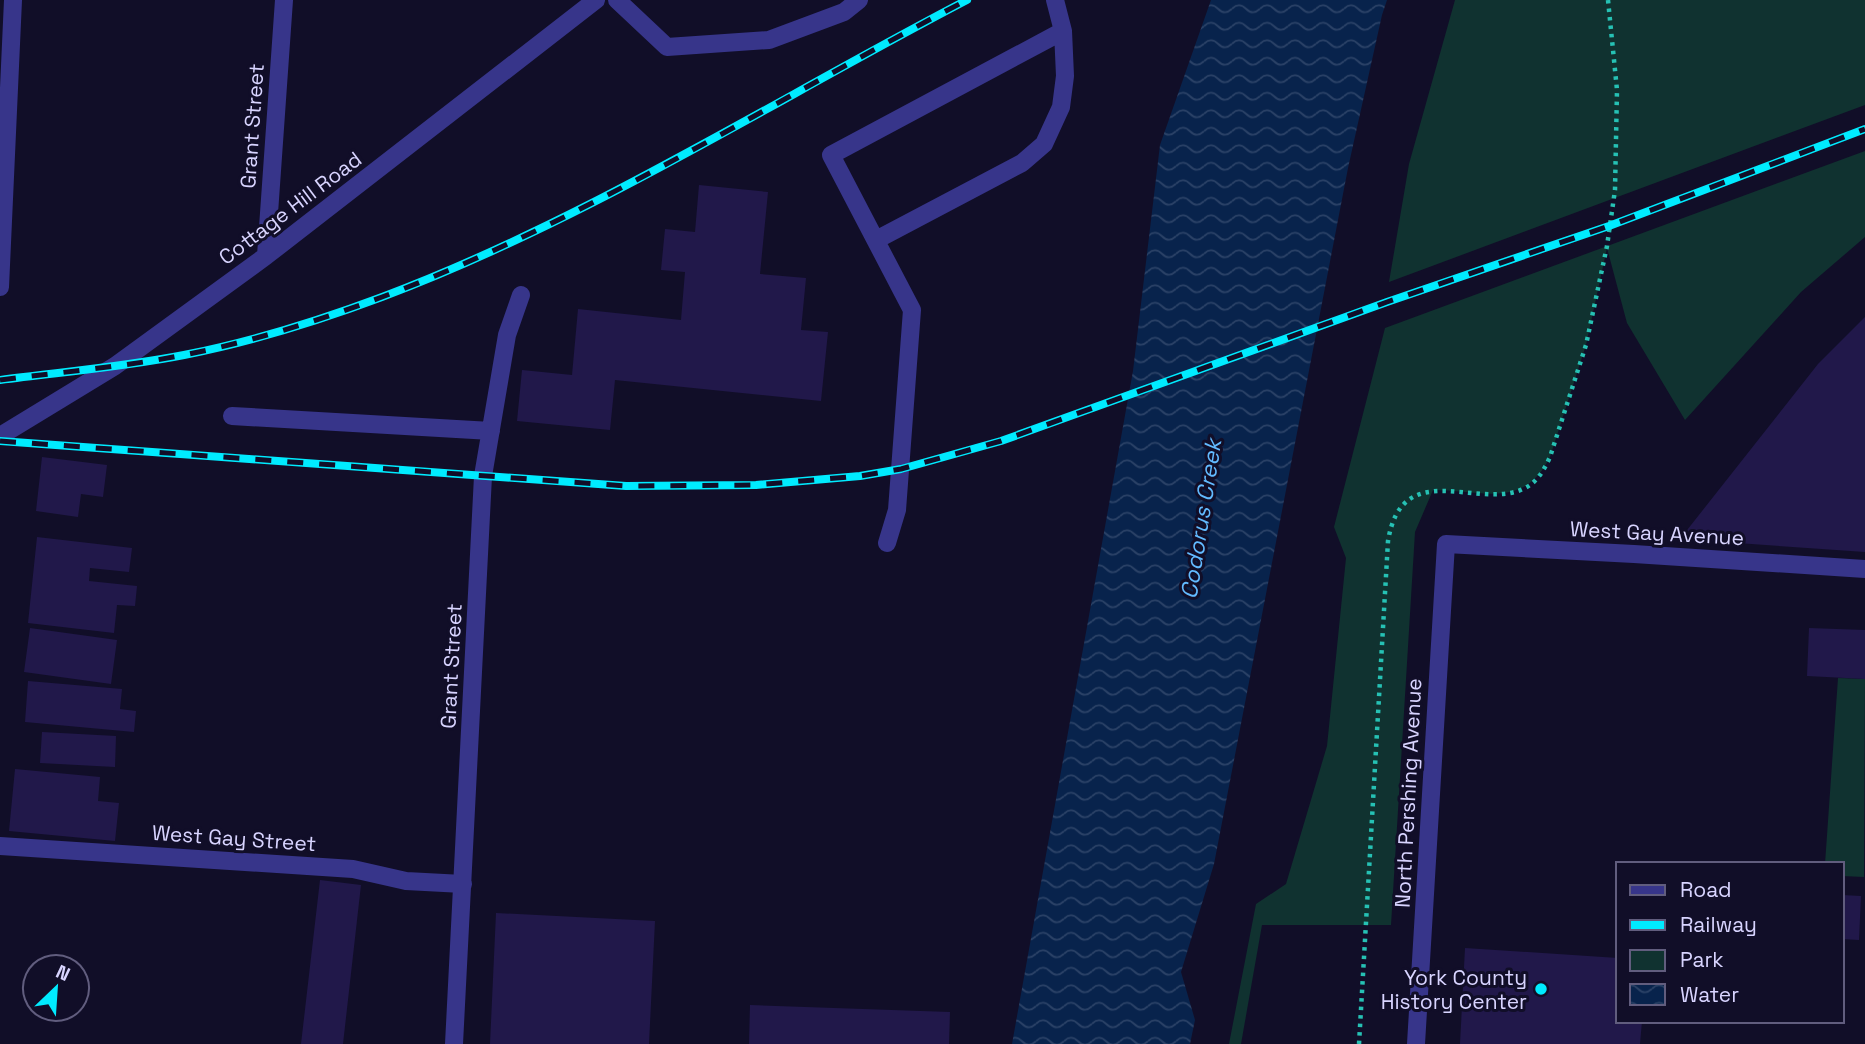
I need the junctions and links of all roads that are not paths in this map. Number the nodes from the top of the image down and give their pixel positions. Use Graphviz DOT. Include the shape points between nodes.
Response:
graph roads {
  1 [pos="13,0"];
  2 [pos="284,0"];
  3 [pos="596,0"];
  4 [pos="617,0"];
  5 [pos="859,0"];
  6 [pos="1055,0"];
  7 [pos="1063,31"];
  8 [pos="2,188"];
  9 [pos="876,240"];
  10 [pos="266,256"];
  11 [pos="0,287"];
  12 [pos="521,295"];
  13 [pos="232,416"];
  14 [pos="491,431"];
  15 [pos="0,436"];
  16 [pos="887,544"];
  17 [pos="1446,544"];
  18 [pos="1865,569"];
  19 [pos="0,846"];
  20 [pos="463,884"];
  21 [pos="454,1044"];
  22 [pos="1416,1044"];
  1 -- 8 [label="street"];
  2 -- 10 [label="street, Grant Street"];
  3 -- 10 [label="street, Cottage Hill Road"];
  4 -- 5 [label="street" via="667,47 769,40 844,12"];
  6 -- 7 [label="street"];
  7 -- 9 [label="street" via="1061,107 1044,144 1023,163"];
  7 -- 9 [label="street" via="831,155"];
  8 -- 11 [label="street"];
  9 -- 16 [label="street" via="912,310 897,510"];
  10 -- 15 [label="street, Cottage Hill Road" via="115,366"];
  12 -- 14 [label="street, Grant Street" via="507,335"];
  13 -- 14 [label="street"];
  14 -- 20 [label="street, Grant Street" via="483,488"];
  17 -- 18 [label="street, West Gay Avenue"];
  17 -- 22 [label="street, North Pershing Avenue"];
  19 -- 20 [label="street, West Gay Street" via="353,869 406,881"];
  20 -- 21 [label="street, Grant Street"];
}
